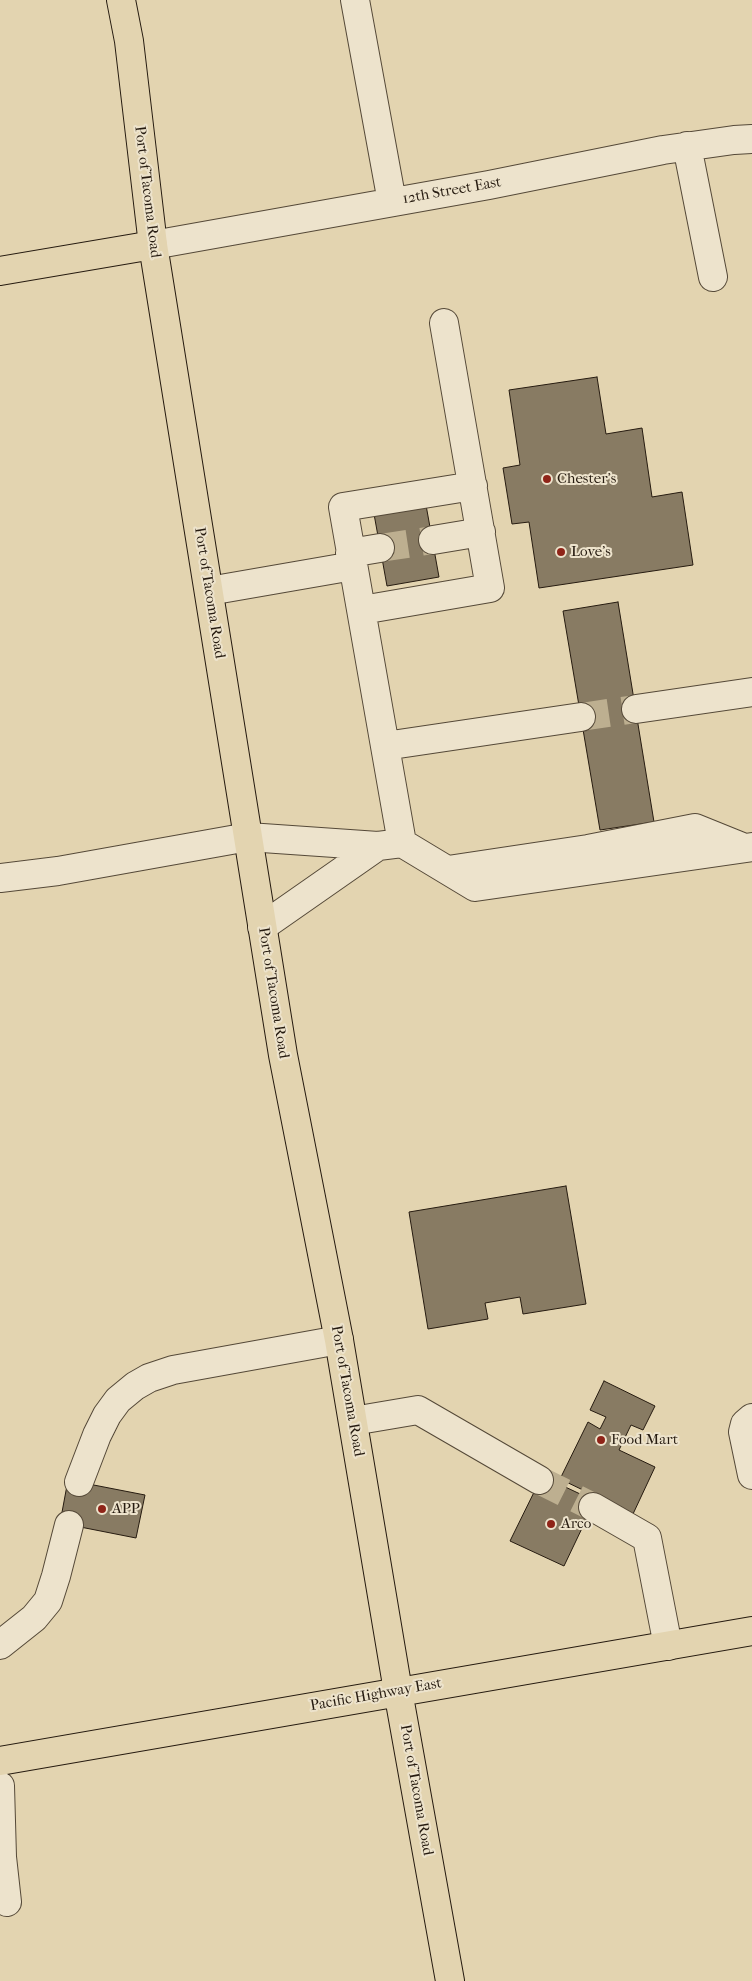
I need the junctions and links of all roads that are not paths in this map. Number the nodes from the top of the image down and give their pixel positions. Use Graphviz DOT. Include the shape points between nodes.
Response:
graph roads {
  1 [pos="121,0"];
  2 [pos="355,0"];
  3 [pos="752,139"];
  4 [pos="687,146"];
  5 [pos="392,202"];
  6 [pos="153,245"];
  7 [pos="0,271"];
  8 [pos="713,277"];
  9 [pos="444,323"];
  10 [pos="473,486"];
  11 [pos="481,532"];
  12 [pos="433,540"];
  13 [pos="380,548"];
  14 [pos="351,559"];
  15 [pos="209,591"];
  16 [pos="362,610"];
  17 [pos="752,692"];
  18 [pos="636,710"];
  19 [pos="581,717"];
  20 [pos="385,746"];
  21 [pos="248,837"];
  22 [pos="390,845"];
  23 [pos="748,847"];
  24 [pos="0,878"];
  25 [pos="262,927"];
  26 [pos="339,1340"];
  27 [pos="752,1418"];
  28 [pos="353,1421"];
  29 [pos="752,1475"];
  30 [pos="539,1480"];
  31 [pos="79,1482"];
  32 [pos="593,1507"];
  33 [pos="69,1525"];
  34 [pos="752,1631"];
  35 [pos="0,1645"];
  36 [pos="668,1646"];
  37 [pos="398,1691"];
  38 [pos="0,1760"];
  39 [pos="0,1786"];
  40 [pos="1,1858"];
  41 [pos="7,1902"];
  42 [pos="450,1981"];
  1 -- 6 [label="main road, Port of Tacoma Road" via="129,41"];
  2 -- 5 [label="street"];
  3 -- 4 [label="street, 12th Street East"];
  4 -- 5 [label="street, 12th Street East"];
  4 -- 8 [label="street"];
  5 -- 6 [label="street, 12th Street East"];
  6 -- 7 [label="main road"];
  6 -- 15 [label="main road, Port of Tacoma Road"];
  9 -- 10 [label="street"];
  10 -- 11 [label="street"];
  10 -- 14 [label="street" via="343,507"];
  11 -- 12 [label="street"];
  11 -- 16 [label="street" via="490,588"];
  13 -- 14 [label="street"];
  14 -- 15 [label="street"];
  14 -- 16 [label="street"];
  15 -- 21 [label="main road, Port of Tacoma Road"];
  16 -- 20 [label="street"];
  17 -- 18 [label="street"];
  19 -- 20 [label="street"];
  20 -- 22 [label="street"];
  21 -- 22 [label="street"];
  21 -- 24 [label="street" via="58,871"];
  21 -- 25 [label="main road, Port of Tacoma Road"];
  22 -- 23 [label="street" via="448,870 475,887"];
  22 -- 25 [label="street"];
  25 -- 26 [label="main road, Port of Tacoma Road" via="283,1055"];
  26 -- 28 [label="main road, Port of Tacoma Road"];
  26 -- 31 [label="street" via="173,1370 149,1378 122,1396 107,1415"];
  27 -- 29 [label="street" via="745,1424 743,1432"];
  28 -- 30 [label="street" via="418,1410"];
  28 -- 37 [label="main road, Port of Tacoma Road"];
  32 -- 36 [label="street" via="647,1538"];
  33 -- 35 [label="street" via="48,1600 34,1618"];
  34 -- 36 [label="main road, Pacific Highway East"];
  36 -- 37 [label="main road, Pacific Highway East"];
  37 -- 38 [label="main road, Pacific Highway East"];
  37 -- 42 [label="main road, Port of Tacoma Road"];
  39 -- 40 [label="street"];
  40 -- 41 [label="street"];
}
